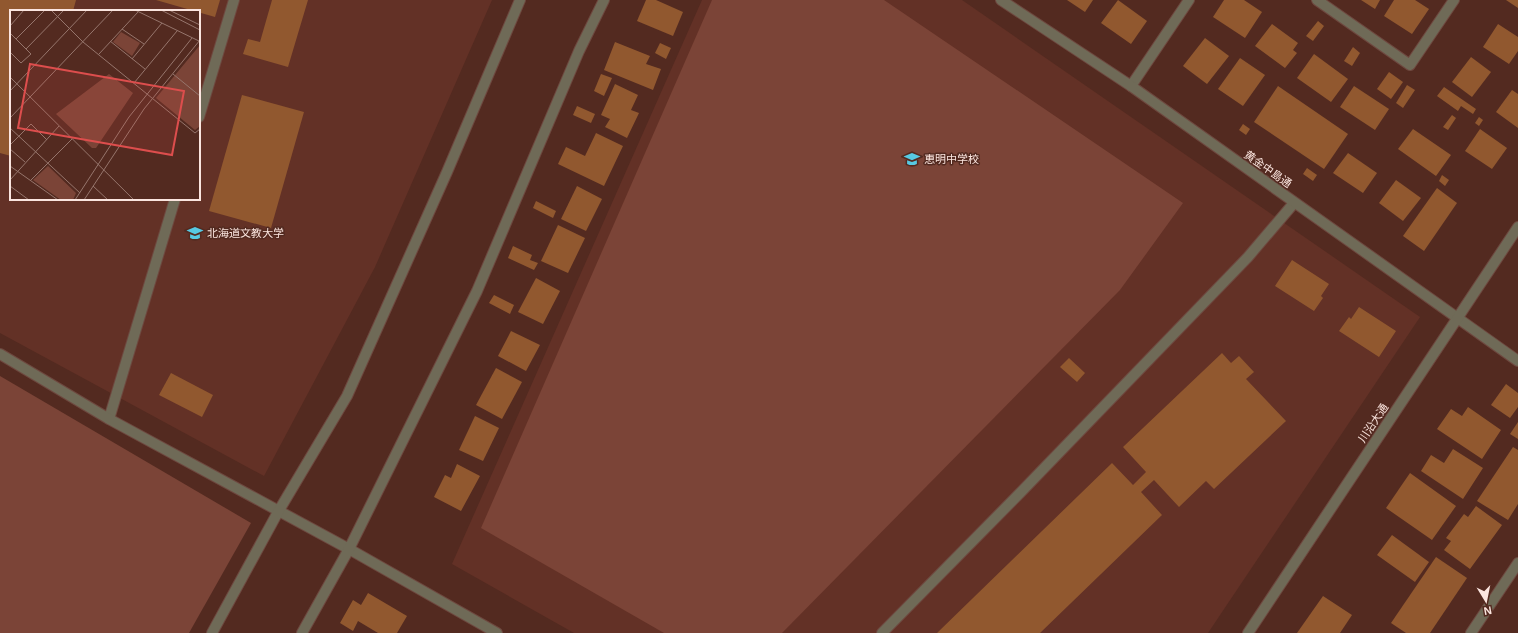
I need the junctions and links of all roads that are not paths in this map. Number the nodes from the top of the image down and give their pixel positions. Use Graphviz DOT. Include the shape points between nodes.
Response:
graph roads {
  1 [pos="234,0"];
  2 [pos="520,0"];
  3 [pos="604,0"];
  4 [pos="1001,0"];
  5 [pos="1189,0"];
  6 [pos="1317,0"];
  7 [pos="1454,0"];
  8 [pos="1131,86"];
  9 [pos="200,114"];
  10 [pos="175,200"];
  11 [pos="1294,203"];
  12 [pos="1518,227"];
  13 [pos="1457,318"];
  14 [pos="0,354"];
  15 [pos="1518,361"];
  16 [pos="109,419"];
  17 [pos="278,512"];
  18 [pos="349,549"];
  19 [pos="1518,563"];
  20 [pos="492,632"];
  21 [pos="212,633"];
  22 [pos="302,633"];
  23 [pos="882,633"];
  24 [pos="1248,633"];
  25 [pos="1471,633"];
  1 -- 9 [label="street"];
  2 -- 17 [label="street" via="347,396"];
  3 -- 18 [label="street" via="579,51 477,291"];
  4 -- 8 [label="street, 黄金中島通"];
  5 -- 8 [label="street"];
  6 -- 7 [label="street" via="1410,65"];
  8 -- 11 [label="street, 黄金中島通"];
  10 -- 16 [label="street"];
  11 -- 13 [label="street, 黄金中島通"];
  11 -- 23 [label="street" via="1237,268"];
  12 -- 13 [label="street, 川沿大通"];
  13 -- 15 [label="street, 黄金中島通"];
  13 -- 24 [label="street, 川沿大通"];
  14 -- 16 [label="street"];
  16 -- 17 [label="street"];
  17 -- 18 [label="street"];
  17 -- 21 [label="street"];
  18 -- 20 [label="street"];
  18 -- 22 [label="street"];
  19 -- 25 [label="street"];
}
